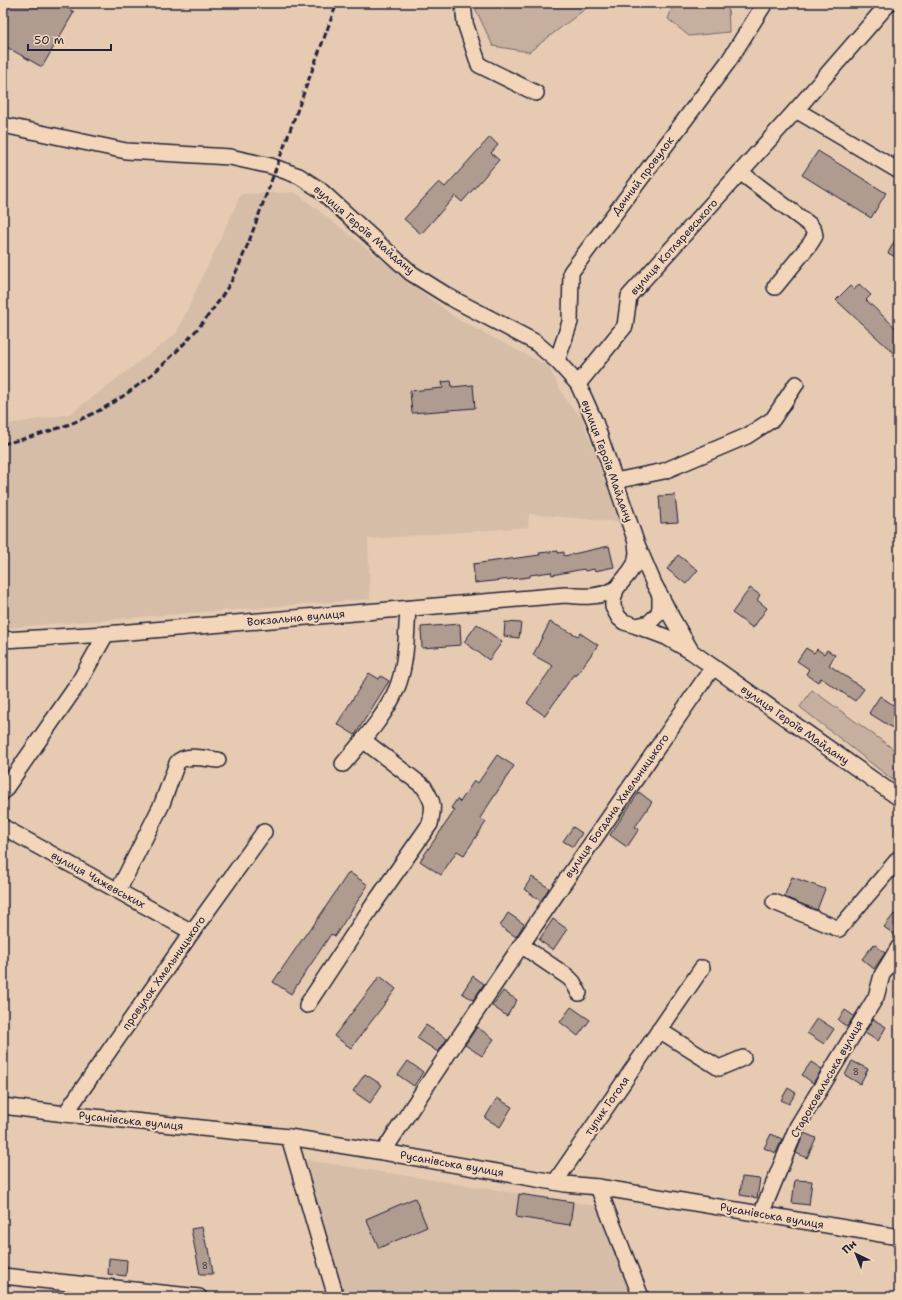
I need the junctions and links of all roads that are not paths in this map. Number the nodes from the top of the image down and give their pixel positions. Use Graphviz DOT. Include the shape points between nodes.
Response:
graph roads {
  1 [pos="463,3"];
  2 [pos="765,3"];
  3 [pos="889,3"];
  4 [pos="536,93"];
  5 [pos="796,110"];
  6 [pos="3,126"];
  7 [pos="899,171"];
  8 [pos="740,172"];
  9 [pos="775,287"];
  10 [pos="557,361"];
  11 [pos="578,384"];
  12 [pos="796,384"];
  13 [pos="615,481"];
  14 [pos="636,542"];
  15 [pos="618,587"];
  16 [pos="657,590"];
  17 [pos="589,597"];
  18 [pos="408,609"];
  19 [pos="616,613"];
  20 [pos="636,626"];
  21 [pos="106,634"];
  22 [pos="3,640"];
  23 [pos="692,652"];
  24 [pos="713,667"];
  25 [pos="363,740"];
  26 [pos="218,760"];
  27 [pos="343,764"];
  28 [pos="3,792"];
  29 [pos="899,798"];
  30 [pos="3,827"];
  31 [pos="264,832"];
  32 [pos="899,858"];
  33 [pos="118,891"];
  34 [pos="774,902"];
  35 [pos="192,932"];
  36 [pos="521,944"];
  37 [pos="899,947"];
  38 [pos="702,968"];
  39 [pos="579,993"];
  40 [pos="307,1005"];
  41 [pos="659,1030"];
  42 [pos="743,1058"];
  43 [pos="3,1106"];
  44 [pos="65,1114"];
  45 [pos="288,1137"];
  46 [pos="383,1152"];
  47 [pos="554,1182"];
  48 [pos="598,1187"];
  49 [pos="761,1214"];
  50 [pos="899,1237"];
  51 [pos="3,1276"];
  52 [pos="199,1297"];
  53 [pos="336,1297"];
  54 [pos="641,1297"];
  1 -- 4 [label="street" via="466,23 479,65"];
  2 -- 10 [label="street, Дачний провулок" via="728,62 571,272 570,322"];
  3 -- 5 [label="street, вулиця Котляревського"];
  5 -- 7 [label="street"];
  5 -- 8 [label="street, вулиця Котляревського"];
  6 -- 10 [label="street, вулиця Героїв Майдану" via="126,151 230,156 299,176 319,189 411,273 451,298 535,342"];
  8 -- 9 [label="street" via="810,225 814,231 815,236 810,244"];
  8 -- 11 [label="street, вулиця Котляревського" via="629,296 625,326"];
  10 -- 11 [label="street, вулиця Героїв Майдану"];
  11 -- 13 [label="street, вулиця Героїв Майдану" via="595,422"];
  12 -- 13 [label="street" via="773,419 747,436 664,472"];
  13 -- 14 [label="street, вулиця Героїв Майдану"];
  14 -- 15 [label="street, вулиця Героїв Майдану" via="635,564"];
  14 -- 16 [label="street, вулиця Героїв Майдану"];
  15 -- 16 [label="street" via="625,580 637,577 643,578"];
  15 -- 17 [label="street, Вокзальна вулиця" via="601,595"];
  15 -- 19 [label="street" via="613,601"];
  16 -- 20 [label="street" via="661,602 658,614 649,623"];
  16 -- 23 [label="street, вулиця Героїв Майдану"];
  17 -- 18 [label="street, Вокзальна вулиця" via="565,595"];
  17 -- 19 [label="street, Вокзальна вулиця"];
  18 -- 21 [label="street, Вокзальна вулиця"];
  18 -- 25 [label="street" via="406,644 397,688 382,715"];
  19 -- 20 [label="street, вулиця Героїв Майдану" via="624,622"];
  20 -- 23 [label="street, вулиця Героїв Майдану" via="666,637"];
  21 -- 22 [label="street, Вокзальна вулиця"];
  21 -- 28 [label="street" via="78,684"];
  23 -- 24 [label="street, вулиця Героїв Майдану"];
  24 -- 29 [label="street, вулиця Героїв Майдану"];
  24 -- 36 [label="street, вулиця Богдана Хмельницького"];
  25 -- 27 [label="street"];
  25 -- 40 [label="street" via="424,787 431,797 434,809 430,824"];
  26 -- 33 [label="street" via="187,758 177,763 162,804"];
  30 -- 33 [label="street, вулиця Чижевських"];
  31 -- 35 [label="street, провулок Хмельницького"];
  32 -- 34 [label="street" via="839,929"];
  33 -- 35 [label="street, вулиця Чижевських"];
  35 -- 44 [label="street, провулок Хмельницького"];
  36 -- 39 [label="street" via="568,977"];
  36 -- 46 [label="street, вулиця Богдана Хмельницького"];
  37 -- 49 [label="street, Староковальська вулиця" via="882,975 876,997 797,1127"];
  38 -- 41 [label="street, тупик Гоголя"];
  41 -- 42 [label="street" via="719,1068"];
  41 -- 47 [label="street, тупик Гоголя"];
  43 -- 44 [label="street, Русанівська вулиця"];
  44 -- 45 [label="street, Русанівська вулиця"];
  45 -- 46 [label="street, Русанівська вулиця"];
  45 -- 53 [label="street"];
  46 -- 47 [label="street, Русанівська вулиця"];
  47 -- 48 [label="street, Русанівська вулиця"];
  48 -- 49 [label="street, Русанівська вулиця"];
  48 -- 54 [label="street"];
  49 -- 50 [label="street, Русанівська вулиця"];
  51 -- 52 [label="street"];
}
